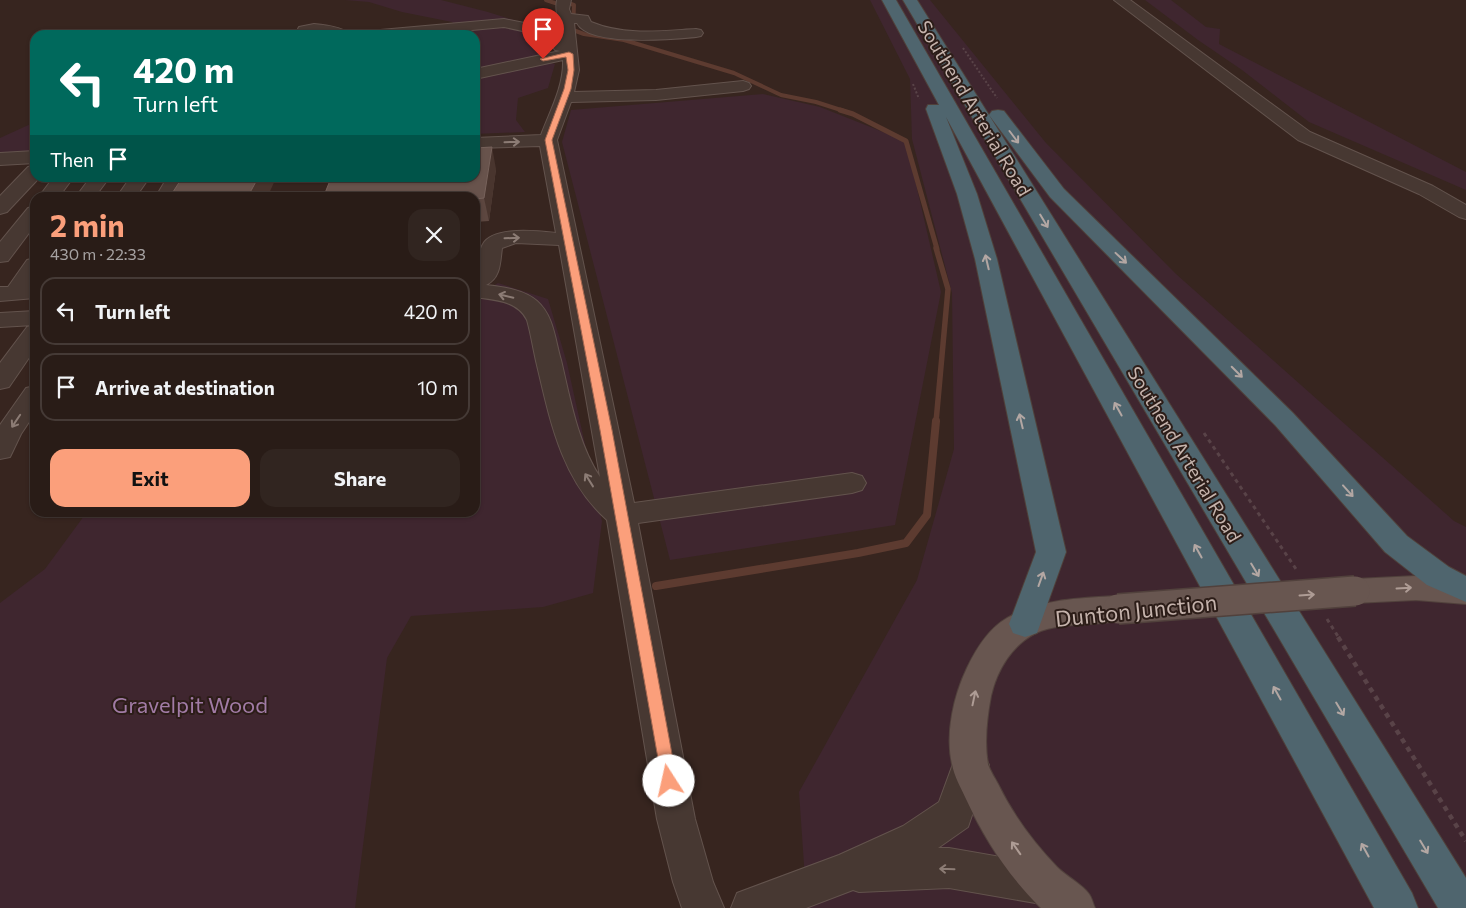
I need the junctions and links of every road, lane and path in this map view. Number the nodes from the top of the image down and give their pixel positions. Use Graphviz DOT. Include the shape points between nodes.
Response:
graph roads {
  1 [pos="888,0"];
  2 [pos="1122,0"];
  3 [pos="915,8"];
  4 [pos="565,9"];
  5 [pos="480,18"];
  6 [pos="504,23"];
  7 [pos="304,30"];
  8 [pos="320,30"];
  9 [pos="425,30"];
  10 [pos="696,34"];
  11 [pos="569,51"];
  12 [pos="484,56"];
  13 [pos="480,73"];
  14 [pos="743,86"];
  15 [pos="564,97"];
  16 [pos="548,140"];
  17 [pos="480,143"];
  18 [pos="30,157"];
  19 [pos="0,159"];
  20 [pos="30,170"];
  21 [pos="0,171"];
  22 [pos="30,175"];
  23 [pos="60,182"];
  24 [pos="52,192"];
  25 [pos="0,208"];
  26 [pos="1466,212"];
  27 [pos="30,218"];
  28 [pos="568,240"];
  29 [pos="0,256"];
  30 [pos="30,275"];
  31 [pos="480,280"];
  32 [pos="480,291"];
  33 [pos="21,294"];
  34 [pos="30,312"];
  35 [pos="30,317"];
  36 [pos="0,320"];
  37 [pos="30,339"];
  38 [pos="0,381"];
  39 [pos="30,401"];
  40 [pos="1200,427"];
  41 [pos="0,450"];
  42 [pos="852,483"];
  43 [pos="621,515"];
  44 [pos="1298,573"];
  45 [pos="1466,592"];
  46 [pos="1324,615"];
  47 [pos="1025,624"];
  48 [pos="970,765"];
  49 [pos="1466,841"];
  50 [pos="845,873"];
  51 [pos="1060,897"];
  52 [pos="704,908"];
  53 [pos="752,908"];
  54 [pos="1397,908"];
  55 [pos="1461,908"];
  47 -- 1 [label="highway, one-way" via="1050,552 986,259 967,194 930,96"];
  54 -- 1 [label="highway, Southend Arterial Road, one-way"];
  2 -- 26 [label="street" via="1304,136 1426,190"];
  3 -- 45 [label="highway, one-way" via="1057,194 1284,418 1396,544 1438,576"];
  3 -- 55 [label="highway, Southend Arterial Road, one-way"];
  4 -- 10 [label="street" via="596,30 624,35"];
  4 -- 11 [label="street"];
  5 -- 6 [label="street"];
  6 -- 9 [label="street"];
  6 -- 11 [label="street" via="551,34 560,47"];
  7 -- 8 [label="street"];
  11 -- 12 [label="street"];
  11 -- 13 [label="street"];
  11 -- 15 [label="street" via="571,70"];
  14 -- 15 [label="street" via="656,96"];
  15 -- 16 [label="street"];
  17 -- 16 [label="street, one-way"];
  16 -- 28 [label="street"];
  18 -- 19 [label="street"];
  20 -- 21 [label="street"];
  22 -- 25 [label="street"];
  23 -- 24 [label="street"];
  27 -- 29 [label="street"];
  31 -- 28 [label="street, one-way" via="488,274 492,246 499,240 509,237"];
  28 -- 43 [label="street"];
  30 -- 33 [label="street"];
  43 -- 32 [label="street, one-way" via="590,483 582,468 533,310 517,298"];
  33 -- 34 [label="street" via="29,302 27,309"];
  35 -- 36 [label="street"];
  37 -- 38 [label="street"];
  39 -- 41 [label="street, one-way"];
  40 -- 44 [label="path"];
  42 -- 43 [label="street"];
  43 -- 52 [label="street" via="676,819 693,882"];
  47 -- 45 [label="main road, Dunton Junction, one-way, bridge" via="1065,613 1118,608 1416,588"];
  46 -- 49 [label="path"];
  48 -- 47 [label="main road, Dunton Junction, one-way" via="969,720 978,679 999,642"];
  48 -- 50 [label="street" via="954,814 917,840"];
  51 -- 48 [label="main road, Dunton Junction, one-way" via="1023,858 984,797"];
  51 -- 50 [label="street, one-way" via="949,868"];
  50 -- 53 [label="street"];
}
